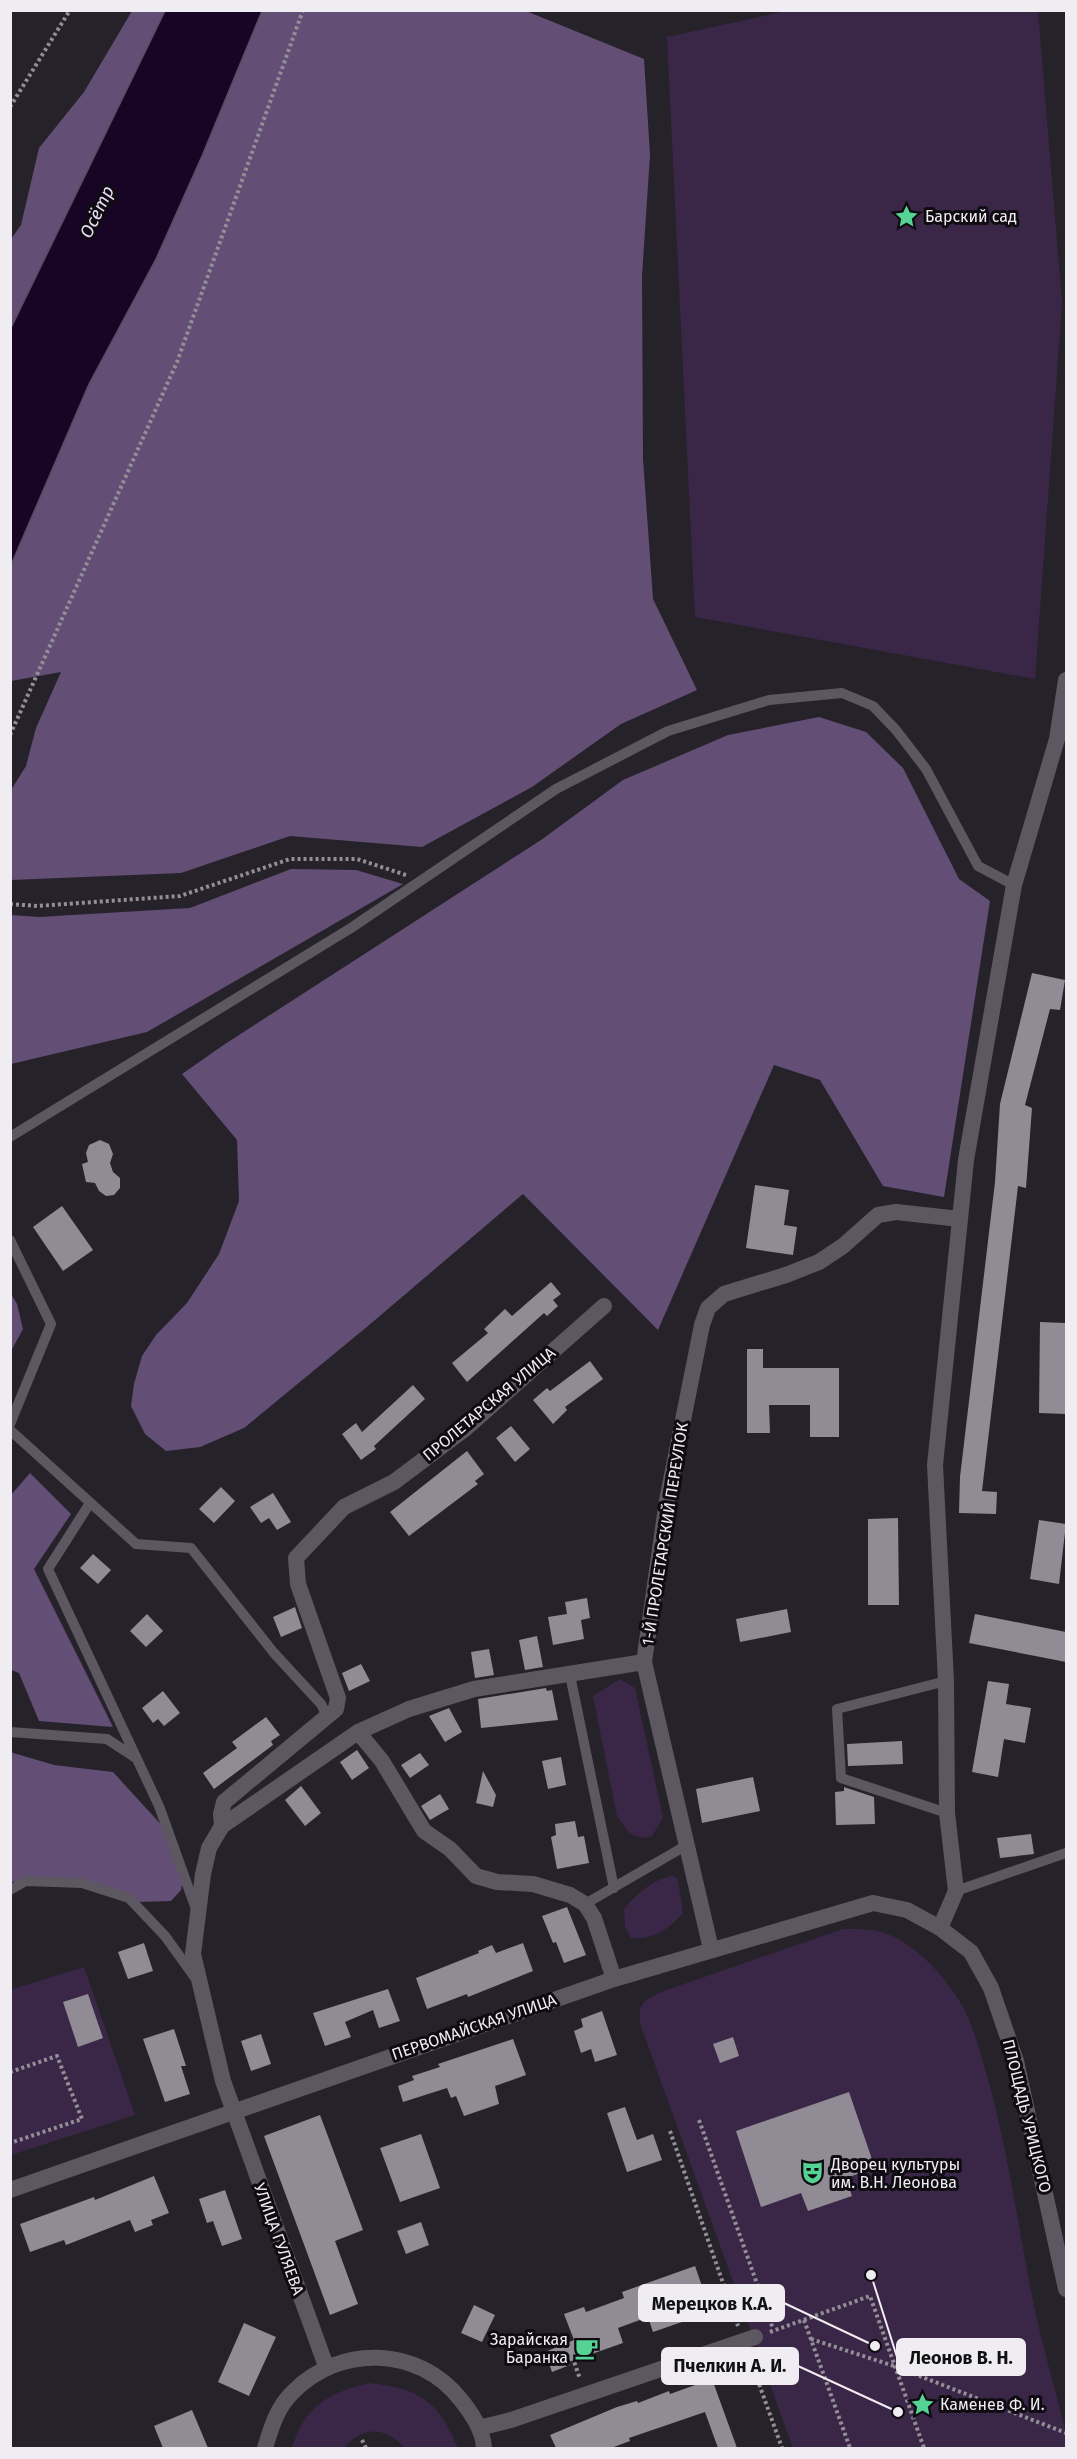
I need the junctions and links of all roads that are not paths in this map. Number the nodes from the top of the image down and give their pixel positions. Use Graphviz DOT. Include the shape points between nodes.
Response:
graph roads {
  1 [pos="1066,680"];
  2 [pos="1014,885"];
  3 [pos="10,1137"];
  4 [pos="960,1219"];
  5 [pos="10,1240"];
  6 [pos="604,1306"];
  7 [pos="10,1424"];
  8 [pos="10,1430"];
  9 [pos="90,1503"];
  10 [pos="644,1662"];
  11 [pos="570,1675"];
  12 [pos="946,1681"];
  13 [pos="327,1716"];
  14 [pos="10,1732"];
  15 [pos="358,1732"];
  16 [pos="137,1759"];
  17 [pos="947,1814"];
  18 [pos="222,1826"];
  19 [pos="687,1845"];
  20 [pos="1066,1853"];
  21 [pos="614,1888"];
  22 [pos="10,1890"];
  23 [pos="956,1891"];
  24 [pos="585,1904"];
  25 [pos="199,1917"];
  26 [pos="940,1928"];
  27 [pos="711,1949"];
  28 [pos="614,1979"];
  29 [pos="201,1986"];
  30 [pos="233,2111"];
  31 [pos="10,2190"];
  32 [pos="1066,2289"];
  33 [pos="749,2338"];
  34 [pos="326,2366"];
  35 [pos="479,2428"];
  36 [pos="265,2448"];
  37 [pos="484,2448"];
  1 -- 2 [label="street" via="1058,740"];
  2 -- 3 [label="lane" via="978,866 926,769 873,706 842,693 769,700 668,730 556,789 351,928"];
  2 -- 4 [label="street" via="966,1160"];
  4 -- 10 [label="street, 1-Й ПРОЛЕТАРСКИЙ ПЕРЕУЛОК" via="896,1212 878,1215 819,1262 724,1294 708,1308 667,1500"];
  4 -- 12 [label="street" via="934,1464"];
  5 -- 7 [label="lane" via="51,1324"];
  6 -- 13 [label="street, ПРОЛЕТАРСКАЯ УЛИЦА" via="466,1428 394,1482 344,1507 296,1558 298,1584 338,1698 336,1709"];
  8 -- 9 [label="lane"];
  9 -- 13 [label="lane" via="136,1544 191,1548"];
  9 -- 16 [label="lane" via="48,1569"];
  10 -- 11 [label="street"];
  10 -- 19 [label="street, 1-Й ПРОЛЕТАРСКИЙ ПЕРЕУЛОК"];
  11 -- 15 [label="street" via="474,1689 408,1709"];
  11 -- 21 [label="lane"];
  12 -- 17 [label="street"];
  12 -- 17 [label="lane" via="837,1709 841,1778"];
  13 -- 18 [label="street" via="224,1802"];
  14 -- 16 [label="lane" via="106,1739"];
  15 -- 18 [label="street"];
  15 -- 24 [label="street" via="382,1761 424,1831 450,1849 476,1876 497,1882 533,1884 570,1895"];
  16 -- 25 [label="lane" via="159,1806"];
  17 -- 23 [label="street"];
  18 -- 25 [label="street" via="209,1848"];
  19 -- 21 [label="lane"];
  19 -- 27 [label="street, 1-Й ПРОЛЕТАРСКИЙ ПЕРЕУЛОК"];
  20 -- 23 [label="lane"];
  21 -- 24 [label="lane"];
  22 -- 29 [label="lane" via="26,1881 82,1883 129,1898 165,1936"];
  23 -- 26 [label="street"];
  24 -- 28 [label="street" via="594,1918"];
  25 -- 29 [label="street" via="193,1954"];
  26 -- 27 [label="street, ПЕРВОМАЙСКАЯ УЛИЦА" via="908,1910 873,1902"];
  26 -- 32 [label="street, ПЛОЩАДЬ УРИЦКОГО" via="971,1952 991,1988 1016,2061"];
  27 -- 28 [label="street, ПЕРВОМАЙСКАЯ УЛИЦА"];
  28 -- 30 [label="street, ПЕРВОМАЙСКАЯ УЛИЦА"];
  29 -- 30 [label="street"];
  30 -- 31 [label="street, ПЕРВОМАЙСКАЯ УЛИЦА"];
  30 -- 34 [label="street, УЛИЦА ГУЛЯЕВА"];
  33 -- 35 [label="street"];
  34 -- 35 [label="street" via="349,2359 385,2357 420,2366 451,2386"];
  34 -- 36 [label="street" via="292,2392 273,2421"];
  35 -- 37 [label="street"];
}
